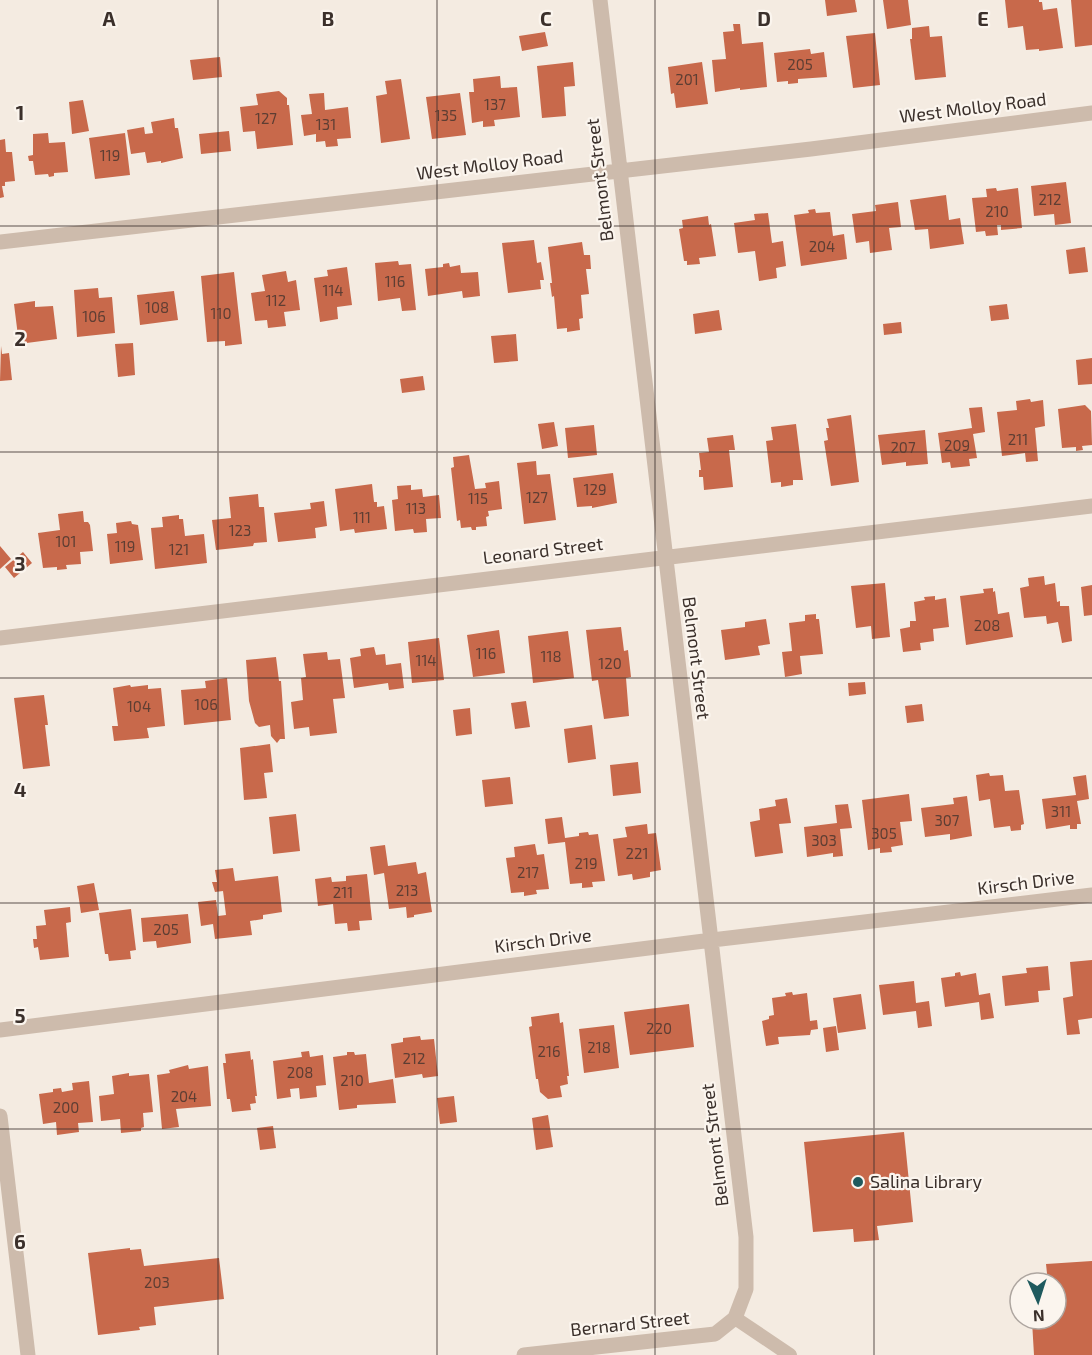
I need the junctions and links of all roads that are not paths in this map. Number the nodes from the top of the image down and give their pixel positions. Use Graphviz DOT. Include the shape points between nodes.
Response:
graph roads {
  1 [pos="600,0"];
  2 [pos="1092,112"];
  3 [pos="619,170"];
  4 [pos="0,242"];
  5 [pos="1092,506"];
  6 [pos="664,556"];
  7 [pos="0,638"];
  8 [pos="1092,895"];
  9 [pos="712,940"];
  10 [pos="0,1030"];
  11 [pos="0,1116"];
  12 [pos="735,1318"];
  13 [pos="28,1355"];
  14 [pos="524,1355"];
  15 [pos="790,1355"];
  1 -- 3 [label="street, Belmont Street"];
  2 -- 3 [label="street, West Molloy Road"];
  3 -- 4 [label="street, West Molloy Road"];
  3 -- 6 [label="street, Belmont Street"];
  5 -- 6 [label="street, Leonard Street"];
  6 -- 7 [label="street, Leonard Street"];
  6 -- 9 [label="street, Belmont Street"];
  8 -- 9 [label="street, Kirsch Drive"];
  9 -- 10 [label="street, Kirsch Drive"];
  9 -- 12 [label="street, Belmont Street" via="746,1237 746,1288"];
  11 -- 13 [label="street"];
  12 -- 14 [label="street, Bernard Street" via="715,1335"];
  12 -- 15 [label="lane"];
}
